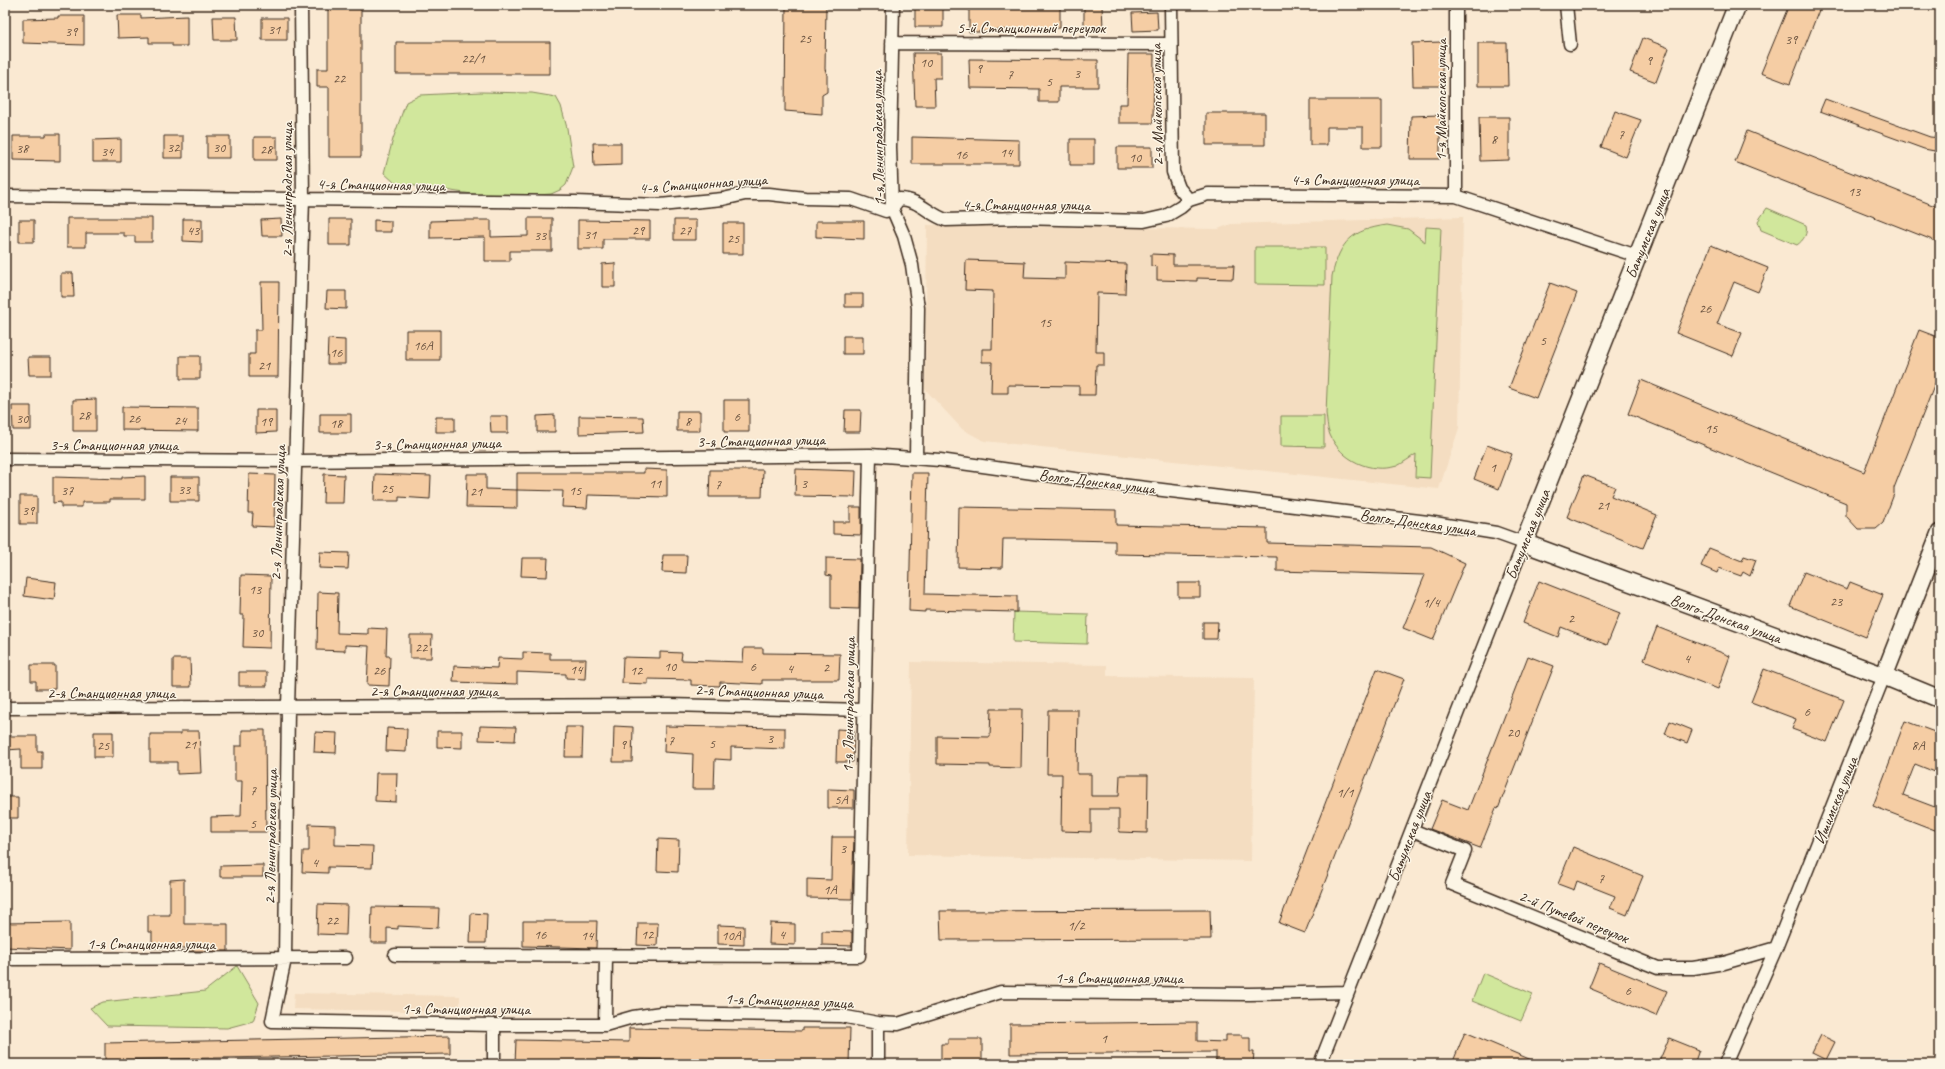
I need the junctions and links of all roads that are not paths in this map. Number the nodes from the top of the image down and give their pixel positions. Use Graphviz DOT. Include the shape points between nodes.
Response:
graph roads {
  1 [pos="301,5"];
  2 [pos="893,5"];
  3 [pos="1171,5"];
  4 [pos="1456,5"];
  5 [pos="1566,5"];
  6 [pos="1737,5"];
  7 [pos="892,43"];
  8 [pos="1171,44"];
  9 [pos="1570,44"];
  10 [pos="5,196"];
  11 [pos="1456,196"];
  12 [pos="303,199"];
  13 [pos="1189,200"];
  14 [pos="892,208"];
  15 [pos="1637,256"];
  16 [pos="870,454"];
  17 [pos="916,458"];
  18 [pos="5,459"];
  19 [pos="295,461"];
  20 [pos="1940,533"];
  21 [pos="1524,543"];
  22 [pos="1884,676"];
  23 [pos="1940,699"];
  24 [pos="288,707"];
  25 [pos="5,708"];
  26 [pos="864,710"];
  27 [pos="1412,830"];
  28 [pos="1776,948"];
  29 [pos="395,955"];
  30 [pos="606,956"];
  31 [pos="346,958"];
  32 [pos="5,959"];
  33 [pos="285,959"];
  34 [pos="1348,992"];
  35 [pos="272,1021"];
  36 [pos="878,1023"];
  37 [pos="494,1025"];
  38 [pos="605,1025"];
  39 [pos="494,1064"];
  40 [pos="878,1064"];
  41 [pos="1320,1064"];
  42 [pos="1725,1064"];
  1 -- 12 [label="street, 2-я Ленинградская улица"];
  2 -- 7 [label="street, 1-я Ленинградская улица"];
  3 -- 8 [label="street, 2-я Майкопская улица"];
  4 -- 11 [label="street, 1-я Майкопская улица"];
  5 -- 9 [label="street"];
  6 -- 15 [label="street, Батумская улица"];
  7 -- 8 [label="street, 5-й Станционный переулок"];
  7 -- 14 [label="street, 1-я Ленинградская улица"];
  8 -- 13 [label="street, 2-я Майкопская улица" via="1173,172 1179,188"];
  10 -- 12 [label="street, 4-я Станционная улица"];
  11 -- 13 [label="street, 4-я Станционная улица" via="1208,194"];
  11 -- 15 [label="street, 4-я Станционная улица"];
  12 -- 14 [label="street, 4-я Станционная улица" via="660,205 724,199 745,194 769,194 851,199 879,210 886,211"];
  12 -- 19 [label="street, 2-я Ленинградская улица"];
  13 -- 14 [label="street, 4-я Станционная улица" via="1166,216 1144,221 1018,218 946,220 935,216 911,199 899,198"];
  14 -- 17 [label="street, 1-я Ленинградская улица" via="904,236 912,265 918,308"];
  15 -- 21 [label="street, Батумская улица"];
  16 -- 17 [label="street, Волго-Донская улица"];
  16 -- 19 [label="street, 3-я Станционная улица"];
  16 -- 26 [label="street, 1-я Ленинградская улица"];
  17 -- 21 [label="street, Волго-Донская улица" via="1428,522 1496,533"];
  18 -- 19 [label="street, 3-я Станционная улица"];
  19 -- 24 [label="street, 2-я Ленинградская улица"];
  20 -- 22 [label="street, Ишимская улица"];
  21 -- 22 [label="street, Волго-Донская улица"];
  21 -- 27 [label="street, Батумская улица"];
  22 -- 23 [label="street, Волго-Донская улица"];
  22 -- 28 [label="street, Ишимская улица"];
  24 -- 25 [label="street, 2-я Станционная улица"];
  24 -- 26 [label="street, 2-я Станционная улица" via="669,705"];
  24 -- 33 [label="street, 2-я Ленинградская улица"];
  26 -- 30 [label="street, 1-я Ленинградская улица" via="859,956"];
  27 -- 28 [label="street, 2-й Путевой переулок" via="1465,851 1452,884 1658,968 1693,968 1724,963"];
  27 -- 34 [label="street, Батумская улица"];
  28 -- 42 [label="street, Ишимская улица"];
  29 -- 30 [label="street"];
  30 -- 38 [label="street"];
  31 -- 33 [label="street, 1-я Станционная улица"];
  32 -- 33 [label="street, 1-я Станционная улица"];
  33 -- 35 [label="street, 2-я Ленинградская улица"];
  34 -- 36 [label="street, 1-я Станционная улица" via="1001,992 898,1024"];
  34 -- 41 [label="street, Батумская улица"];
  35 -- 37 [label="street, 1-я Станционная улица"];
  36 -- 38 [label="street, 1-я Станционная улица" via="841,1016 661,1013"];
  36 -- 40 [label="street"];
  37 -- 38 [label="street, 1-я Станционная улица"];
  37 -- 39 [label="street"];
}
